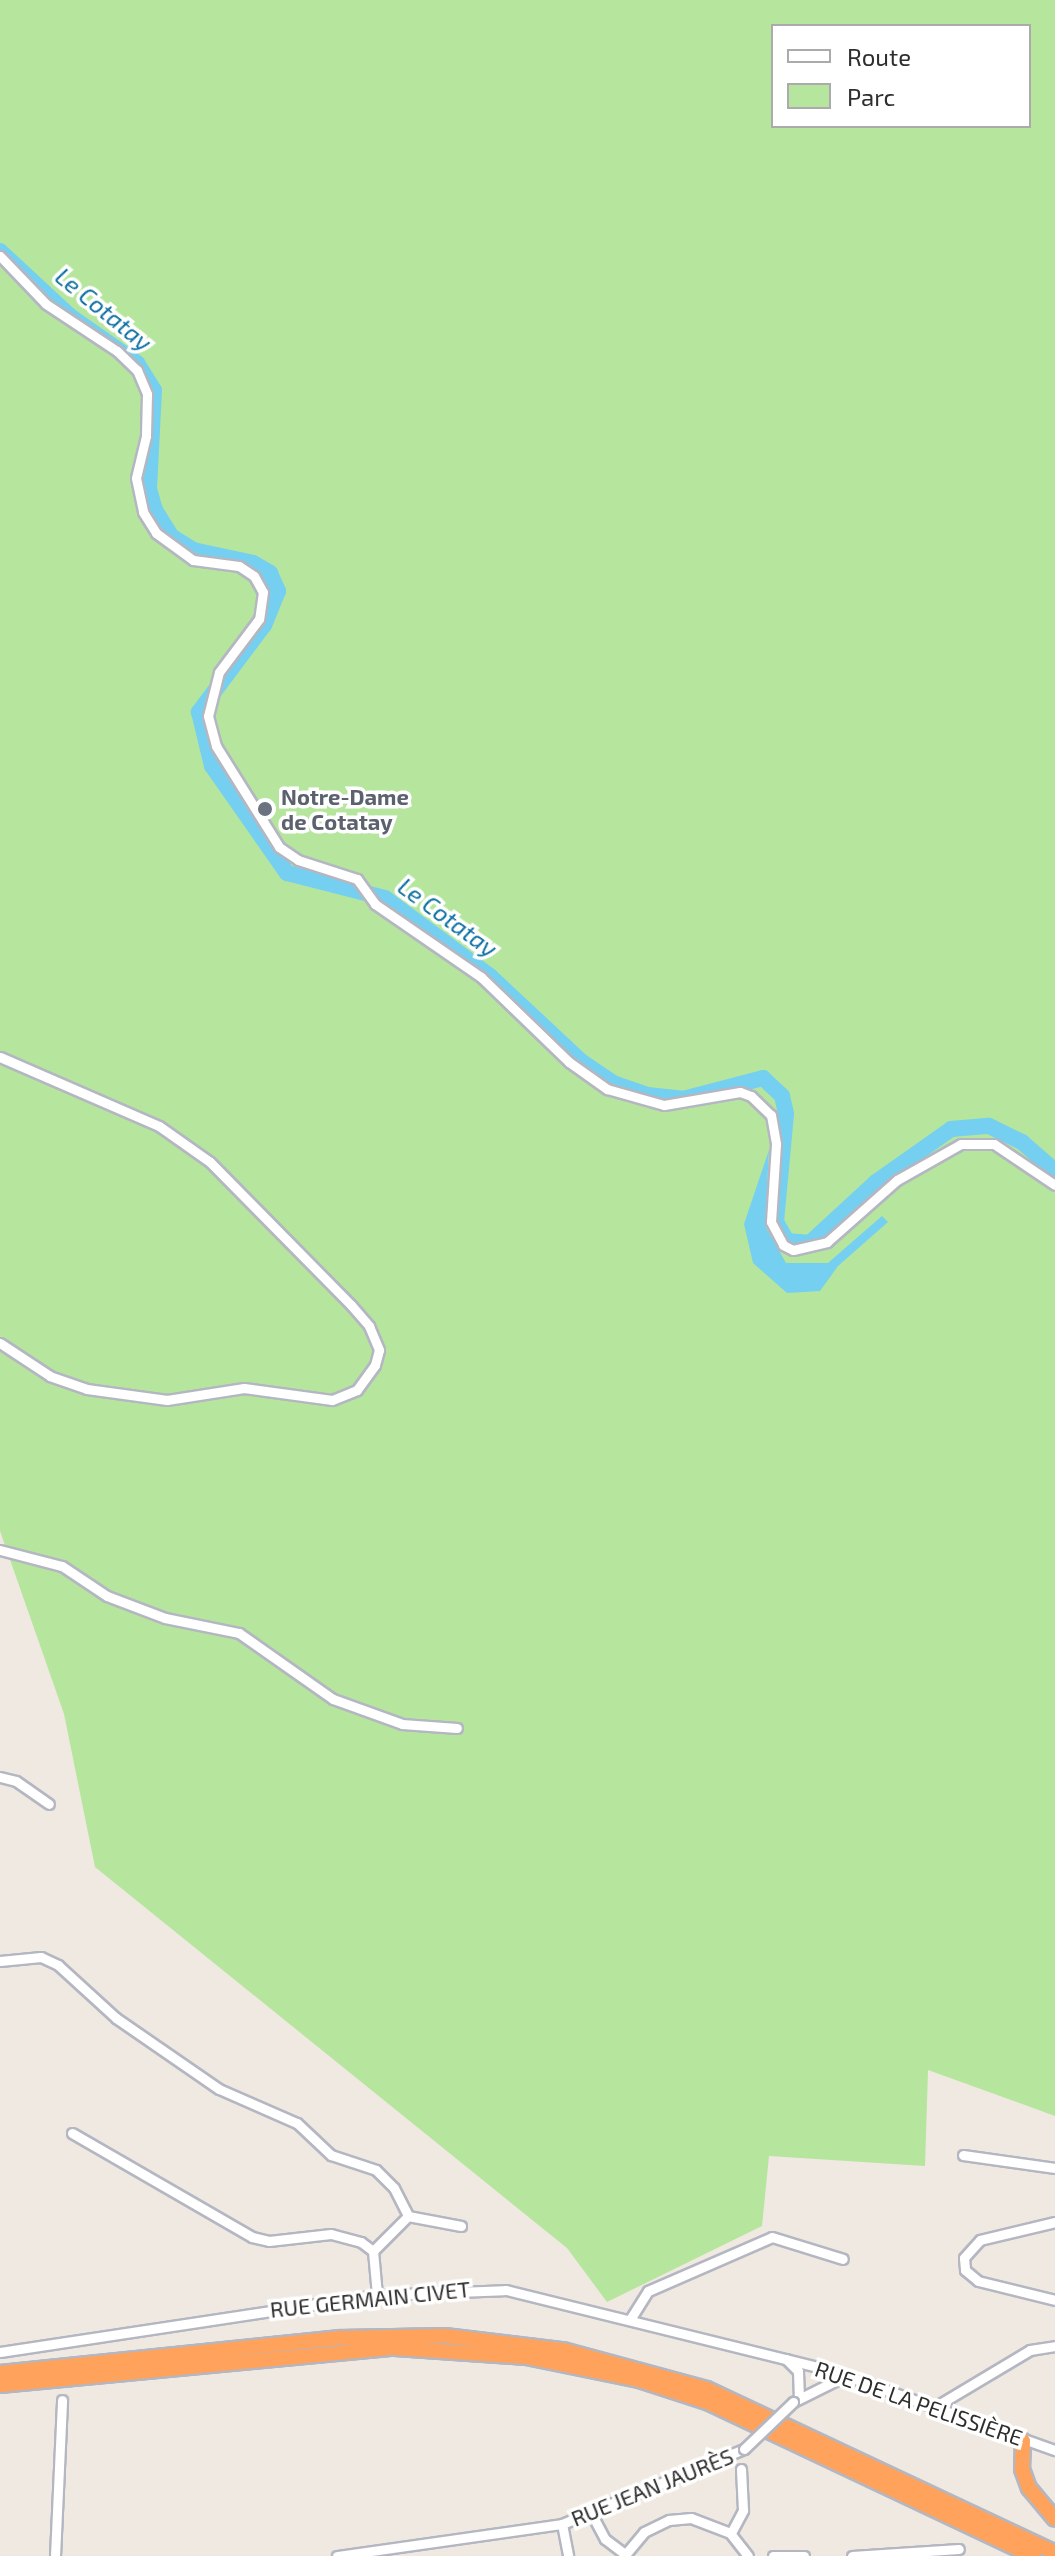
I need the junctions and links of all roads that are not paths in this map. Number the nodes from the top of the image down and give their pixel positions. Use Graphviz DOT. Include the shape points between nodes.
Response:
graph roads {
  1 [pos="0,256"];
  2 [pos="0,1057"];
  3 [pos="1055,1185"];
  4 [pos="0,1343"];
  5 [pos="0,1550"];
  6 [pos="457,1728"];
  7 [pos="0,1777"];
  8 [pos="49,1804"];
  9 [pos="0,1961"];
  10 [pos="72,2133"];
  11 [pos="963,2155"];
  12 [pos="1055,2168"];
  13 [pos="408,2216"];
  14 [pos="1055,2222"];
  15 [pos="461,2226"];
  16 [pos="373,2251"];
  17 [pos="843,2259"];
  18 [pos="377,2295"];
  19 [pos="1055,2300"];
  20 [pos="631,2318"];
  21 [pos="1055,2346"];
  22 [pos="0,2352"];
  23 [pos="783,2357"];
  24 [pos="0,2373"];
  25 [pos="847,2375"];
  26 [pos="0,2385"];
  27 [pos="796,2398"];
  28 [pos="62,2400"];
  29 [pos="938,2405"];
  30 [pos="1023,2441"];
  31 [pos="1055,2450"];
  32 [pos="741,2469"];
  33 [pos="590,2511"];
  34 [pos="1055,2519"];
  35 [pos="562,2524"];
  36 [pos="731,2533"];
  37 [pos="959,2549"];
  38 [pos="406,2551"];
  39 [pos="1055,2553"];
  40 [pos="624,2555"];
  41 [pos="55,2556"];
  42 [pos="337,2556"];
  43 [pos="568,2556"];
  44 [pos="748,2556"];
  45 [pos="773,2556"];
  46 [pos="804,2556"];
  47 [pos="852,2556"];
  48 [pos="1033,2556"];
  1 -- 3 [label="street" via="46,304 137,370 147,394 146,436 136,478 143,512 156,533 193,560 239,566 254,576 263,592 259,619 225,661 208,716 216,746 279,847 365,886 375,904 481,977 569,1062 607,1089 664,1105 740,1092 751,1096 771,1115 776,1144 771,1222 783,1245 793,1250 827,1242 897,1180 961,1144 994,1144"];
  2 -- 4 [label="street" via="159,1126 210,1162 351,1305 369,1326 379,1350 357,1390 332,1400 244,1388 167,1400 87,1389 50,1376"];
  5 -- 6 [label="street" via="62,1566 107,1596 165,1618 239,1633 333,1699 402,1724"];
  7 -- 8 [label="street" via="16,1781"];
  9 -- 13 [label="street" via="32,1956 58,1965 116,2018 219,2089 297,2123 331,2155 376,2170 394,2188"];
  10 -- 16 [label="street" via="252,2237 269,2241 345,2235"];
  11 -- 12 [label="street"];
  13 -- 15 [label="street"];
  13 -- 16 [label="street"];
  14 -- 19 [label="street" via="980,2240 964,2258 965,2270 978,2281"];
  16 -- 18 [label="street"];
  17 -- 20 [label="street" via="772,2237 648,2291"];
  18 -- 20 [label="street, RUE GERMAIN CIVET" via="506,2290"];
  18 -- 22 [label="street, RUE GERMAIN CIVET"];
  20 -- 23 [label="street, RUE GERMAIN CIVET"];
  21 -- 29 [label="street" via="1030,2350"];
  23 -- 25 [label="street, RUE DE LA PELISSIÈRE"];
  23 -- 27 [label="street" via="798,2371"];
  24 -- 39 [label="highway" via="340,2338 445,2336 563,2350 707,2389"];
  25 -- 27 [label="street, RUE JEAN JAURÈS"];
  25 -- 29 [label="street, RUE DE LA PELISSIÈRE"];
  26 -- 48 [label="highway" via="395,2348 526,2357 639,2380 707,2402"];
  27 -- 33 [label="street, RUE JEAN JAURÈS, bridge" via="744,2449"];
  28 -- 41 [label="street"];
  29 -- 30 [label="street, RUE DE LA PELISSIÈRE"];
  30 -- 31 [label="street, RUE DE LA PELISSIÈRE"];
  30 -- 34 [label="highway" via="1026,2478"];
  32 -- 36 [label="street" via="743,2510"];
  33 -- 35 [label="street, RUE JEAN JAURÈS"];
  33 -- 40 [label="street" via="605,2539"];
  35 -- 38 [label="street, RUE JEAN JAURÈS"];
  35 -- 43 [label="street"];
  36 -- 40 [label="street" via="704,2521 674,2519 644,2532"];
  36 -- 44 [label="street"];
  37 -- 47 [label="street"];
  38 -- 42 [label="street, RUE JEAN JAURÈS"];
  45 -- 46 [label="street"];
}
